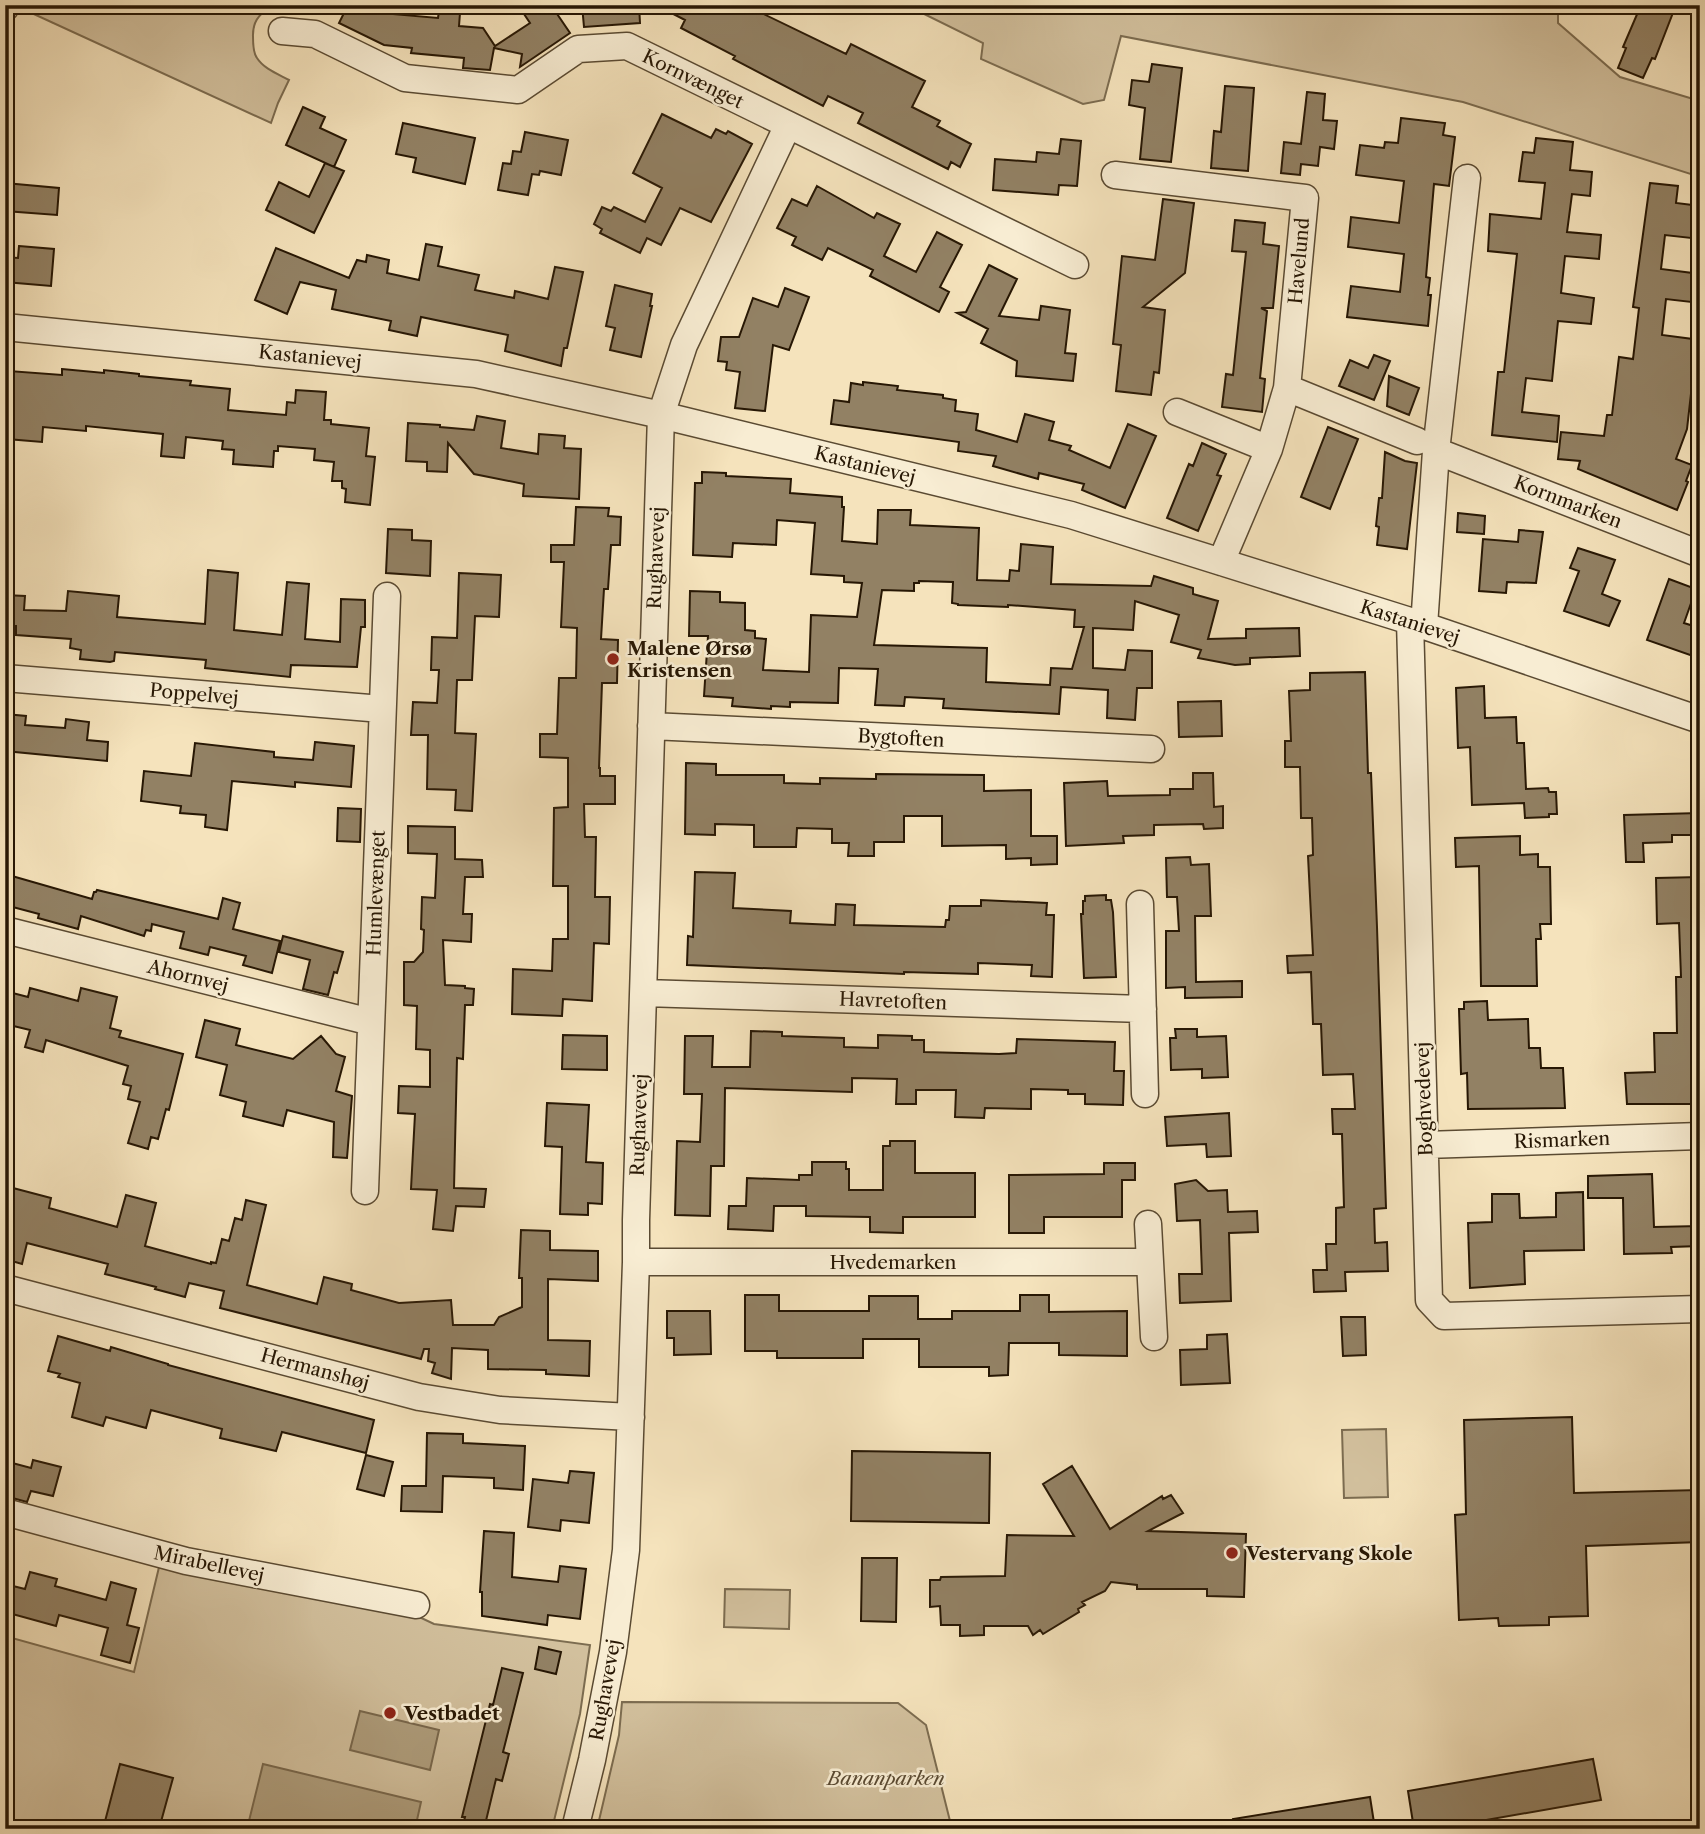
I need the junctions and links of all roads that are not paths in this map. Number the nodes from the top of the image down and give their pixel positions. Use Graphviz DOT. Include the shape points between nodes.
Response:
graph roads {
  1 [pos="282,32"];
  2 [pos="788,125"];
  3 [pos="1115,175"];
  4 [pos="1467,178"];
  5 [pos="1075,265"];
  6 [pos="5,327"];
  7 [pos="1287,388"];
  8 [pos="1177,412"];
  9 [pos="661,415"];
  10 [pos="1427,446"];
  11 [pos="1269,449"];
  12 [pos="1700,554"];
  13 [pos="1221,562"];
  14 [pos="387,596"];
  15 [pos="1417,624"];
  16 [pos="5,678"];
  17 [pos="382,709"];
  18 [pos="1700,720"];
  19 [pos="651,726"];
  20 [pos="1150,749"];
  21 [pos="1140,904"];
  22 [pos="5,930"];
  23 [pos="644,993"];
  24 [pos="1143,1009"];
  25 [pos="371,1021"];
  26 [pos="1144,1094"];
  27 [pos="1700,1136"];
  28 [pos="1425,1145"];
  29 [pos="365,1191"];
  30 [pos="1149,1224"];
  31 [pos="636,1262"];
  32 [pos="1150,1262"];
  33 [pos="5,1288"];
  34 [pos="1700,1309"];
  35 [pos="1154,1337"];
  36 [pos="631,1417"];
  37 [pos="5,1512"];
  38 [pos="415,1605"];
  39 [pos="575,1829"];
  1 -- 2 [label="street, Kornvænget" via="315,34 405,78 518,89 579,49 626,46"];
  2 -- 5 [label="street, Kornvænget"];
  2 -- 9 [label="street" via="684,345"];
  3 -- 7 [label="street, Havelund" via="1305,198"];
  4 -- 10 [label="street"];
  6 -- 9 [label="street, Kastanievej" via="475,374"];
  7 -- 10 [label="street"];
  7 -- 11 [label="street, Havelund"];
  8 -- 11 [label="street"];
  9 -- 13 [label="street, Kastanievej" via="1071,515"];
  9 -- 19 [label="street, Rughavevej"];
  10 -- 12 [label="street, Kornmarken"];
  10 -- 15 [label="street"];
  11 -- 13 [label="street, Havelund"];
  13 -- 15 [label="street, Kastanievej"];
  14 -- 17 [label="street, Humlevænget"];
  15 -- 18 [label="street, Kastanievej"];
  15 -- 28 [label="street, Boghvedevej"];
  16 -- 17 [label="street, Poppelvej"];
  17 -- 25 [label="street, Humlevænget"];
  19 -- 20 [label="street, Bygtoften"];
  19 -- 23 [label="street, Rughavevej"];
  21 -- 24 [label="street"];
  22 -- 25 [label="street, Ahornvej"];
  23 -- 24 [label="street, Havretoften"];
  23 -- 31 [label="street, Rughavevej"];
  24 -- 26 [label="street"];
  25 -- 29 [label="street, Humlevænget"];
  27 -- 28 [label="street, Rismarken"];
  28 -- 34 [label="street, Boghvedevej" via="1429,1300 1444,1316"];
  30 -- 32 [label="street"];
  31 -- 32 [label="street, Hvedemarken"];
  31 -- 36 [label="street, Rughavevej"];
  32 -- 35 [label="street"];
  33 -- 36 [label="street, Hermanshøj" via="419,1397 500,1410"];
  36 -- 39 [label="street, Rughavevej" via="626,1550 613,1652"];
  37 -- 38 [label="street, Mirabellevej" via="176,1559"];
}
